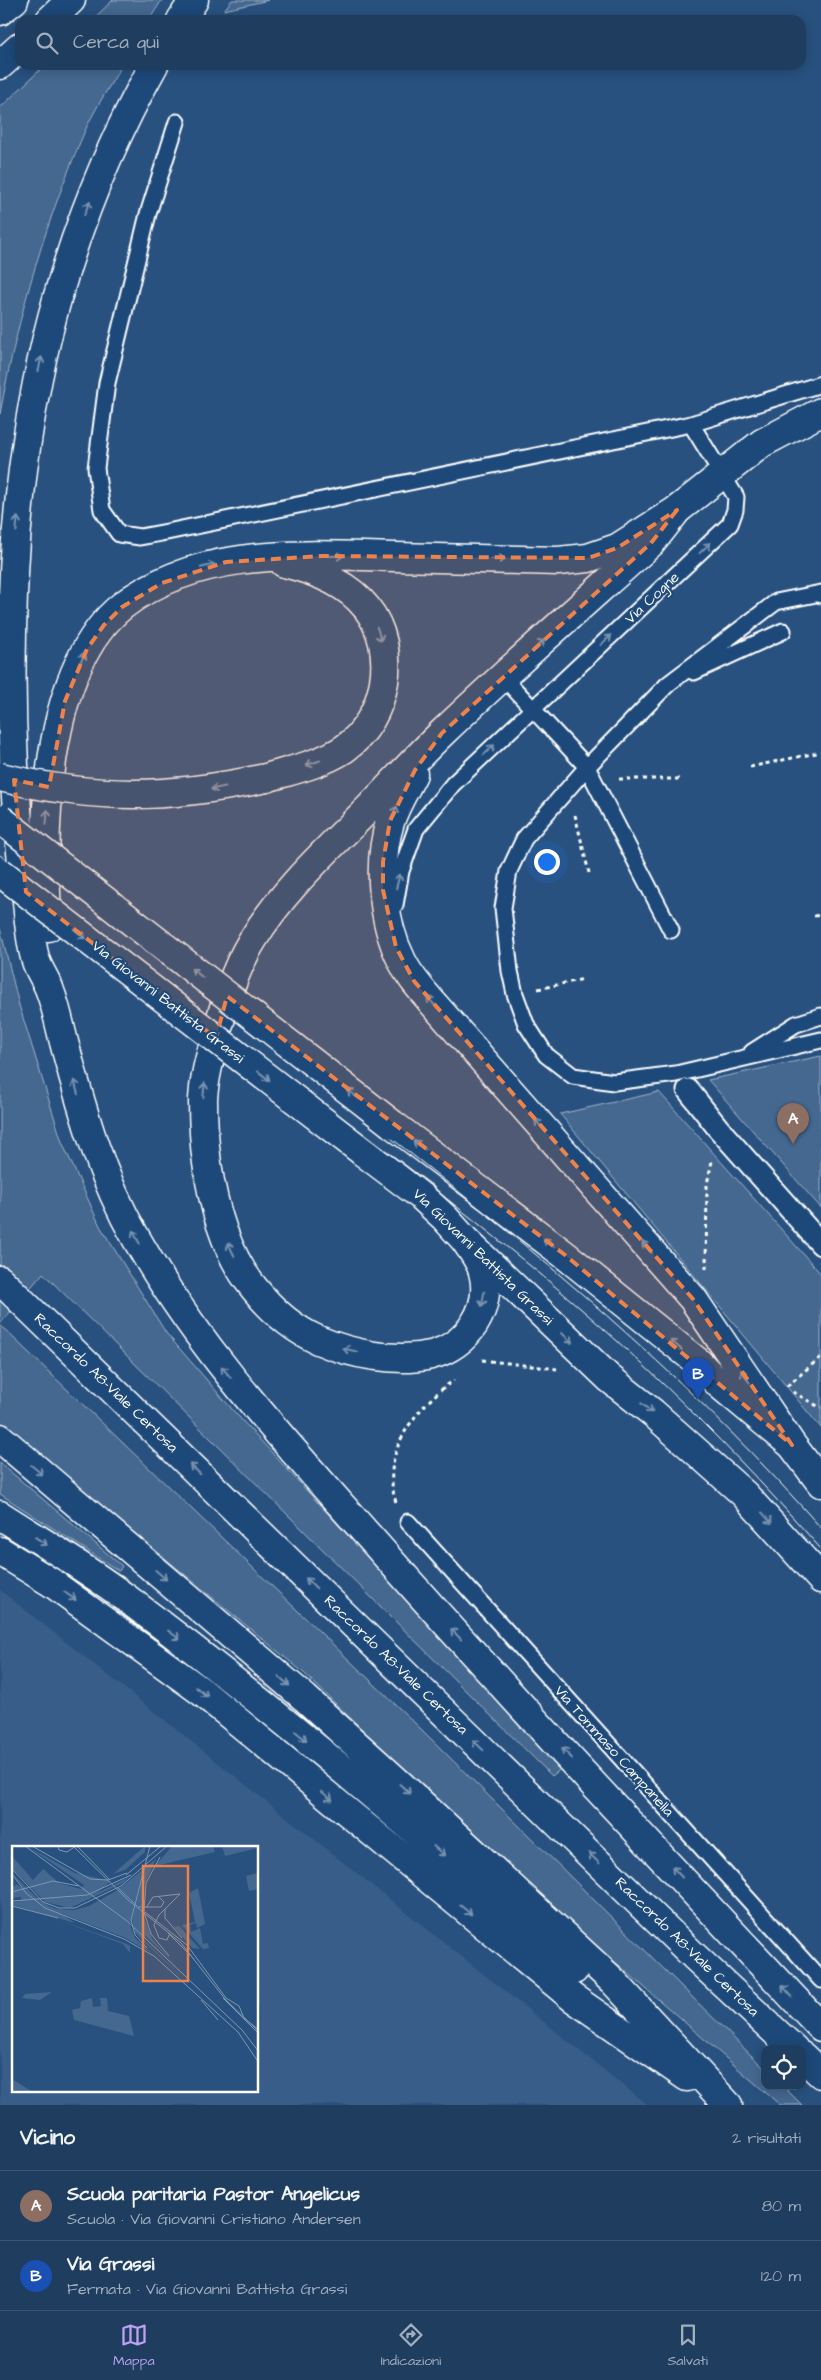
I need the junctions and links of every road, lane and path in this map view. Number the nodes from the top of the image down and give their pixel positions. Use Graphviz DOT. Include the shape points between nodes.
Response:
graph roads {
  1 [pos="14,0"];
  2 [pos="71,0"];
  3 [pos="194,0"];
  4 [pos="0,11"];
  5 [pos="55,15"];
  6 [pos="184,15"];
  7 [pos="15,52"];
  8 [pos="0,65"];
  9 [pos="152,70"];
  10 [pos="177,122"];
  11 [pos="821,384"];
  12 [pos="821,412"];
  13 [pos="690,424"];
  14 [pos="721,474"];
  15 [pos="677,510"];
  16 [pos="252,559"];
  17 [pos="821,595"];
  18 [pos="783,632"];
  19 [pos="503,677"];
  20 [pos="668,684"];
  21 [pos="532,710"];
  22 [pos="442,733"];
  23 [pos="821,752"];
  24 [pos="750,767"];
  25 [pos="590,773"];
  26 [pos="0,777"];
  27 [pos="680,779"];
  28 [pos="569,788"];
  29 [pos="0,819"];
  30 [pos="0,872"];
  31 [pos="588,873"];
  32 [pos="821,915"];
  33 [pos="814,916"];
  34 [pos="670,930"];
  35 [pos="396,947"];
  36 [pos="584,979"];
  37 [pos="49,988"];
  38 [pos="515,994"];
  39 [pos="821,1016"];
  40 [pos="821,1040"];
  41 [pos="740,1059"];
  42 [pos="688,1090"];
  43 [pos="718,1128"];
  44 [pos="464,1239"];
  45 [pos="821,1244"];
  46 [pos="706,1272"];
  47 [pos="0,1280"];
  48 [pos="821,1357"];
  49 [pos="481,1360"];
  50 [pos="563,1370"];
  51 [pos="461,1375"];
  52 [pos="821,1408"];
  53 [pos="0,1438"];
  54 [pos="792,1445"];
  55 [pos="821,1483"];
  56 [pos="0,1515"];
  57 [pos="408,1522"];
  58 [pos="0,1551"];
  59 [pos="821,1579"];
  60 [pos="821,1980"];
  61 [pos="821,2027"];
  62 [pos="790,2045"];
  63 [pos="806,2060"];
  64 [pos="821,2074"];
  65 [pos="728,2105"];
  1 -- 4 [label="main road"];
  2 -- 5 [label="main road"];
  3 -- 6 [label="main road"];
  7 -- 8 [label="main road"];
  37 -- 9 [label="main road, one-way" via="36,962 33,946 19,842 13,763 13,586 24,457 44,348 69,257 103,169"];
  10 -- 13 [label="lane" via="148,214 107,383 96,468 102,510 119,534 140,537 158,534"];
  11 -- 13 [label="lane"];
  12 -- 14 [label="main road" via="762,443"];
  13 -- 14 [label="lane, Via Cogne"];
  14 -- 15 [label="main road"];
  21 -- 14 [label="lane, Via Cogne, one-way" via="730,524 736,497"];
  16 -- 15 [label="main road, one-way" via="322,556 558,561 588,558 617,548"];
  19 -- 15 [label="main road, one-way" via="651,543"];
  16 -- 26 [label="main road, one-way, bridge" via="310,571 354,594 375,620 381,637 384,687 378,706 358,737 327,758 266,778 206,790 135,796 71,791"];
  37 -- 16 [label="main road, one-way" via="46,835 50,772 65,701 75,672 104,624 122,606 180,574"];
  17 -- 20 [label="lane" via="776,602"];
  18 -- 20 [label="lane"];
  19 -- 21 [label="lane"];
  19 -- 22 [label="main road"];
  20 -- 25 [label="lane"];
  21 -- 25 [label="lane"];
  35 -- 21 [label="lane, Via Cogne, one-way" via="396,892 416,829 453,784"];
  35 -- 22 [label="main road, one-way" via="384,890 385,840 415,770"];
  44 -- 22 [label="main road, one-way" via="483,1270 484,1300 478,1316 461,1340 431,1355 406,1358 372,1355 316,1339 291,1324 269,1304 251,1285 236,1259 214,1201 204,1130 206,1071 225,1003 251,942 287,891"];
  23 -- 24 [label="path"];
  25 -- 27 [label="path"];
  25 -- 28 [label="lane"];
  25 -- 34 [label="lane"];
  28 -- 31 [label="path"];
  28 -- 38 [label="lane" via="524,839 509,871 503,908"];
  54 -- 29 [label="main road, one-way, bridge" via="720,1385 699,1363 572,1261"];
  30 -- 44 [label="main road, Via Giovanni Battista Grassi, one-way, bridge" via="420,1195"];
  32 -- 33 [label="path"];
  54 -- 35 [label="main road, one-way" via="693,1299 414,981"];
  36 -- 38 [label="path"];
  61 -- 37 [label="main road, one-way" via="425,1600 257,1410 217,1360 135,1237 109,1183 89,1134"];
  38 -- 41 [label="lane" via="526,1024 546,1055 574,1076 614,1082 676,1074"];
  39 -- 41 [label="lane" via="796,1024"];
  40 -- 41 [label="lane"];
  42 -- 43 [label="street"];
  43 -- 45 [label="street"];
  43 -- 46 [label="path" via="707,1184"];
  44 -- 59 [label="main road, Via Giovanni Battista Grassi, one-way" via="609,1378 744,1494"];
  62 -- 47 [label="main road, Raccordo A8-Viale Certosa, one-way" via="687,1949"];
  48 -- 52 [label="path" via="786,1387"];
  49 -- 50 [label="path"];
  51 -- 57 [label="path" via="432,1398 398,1443 392,1466 392,1490 398,1509"];
  53 -- 65 [label="main road, one-way" via="305,1698 419,1802 613,1981"];
  54 -- 55 [label="main road"];
  56 -- 65 [label="main road, one-way" via="125,1597 282,1719 406,1822"];
  57 -- 60 [label="lane, Via Tommaso Campanella"];
  58 -- 65 [label="main road, one-way" via="74,1599 202,1692 573,1998"];
  63 -- 64 [label="main road"];
}
